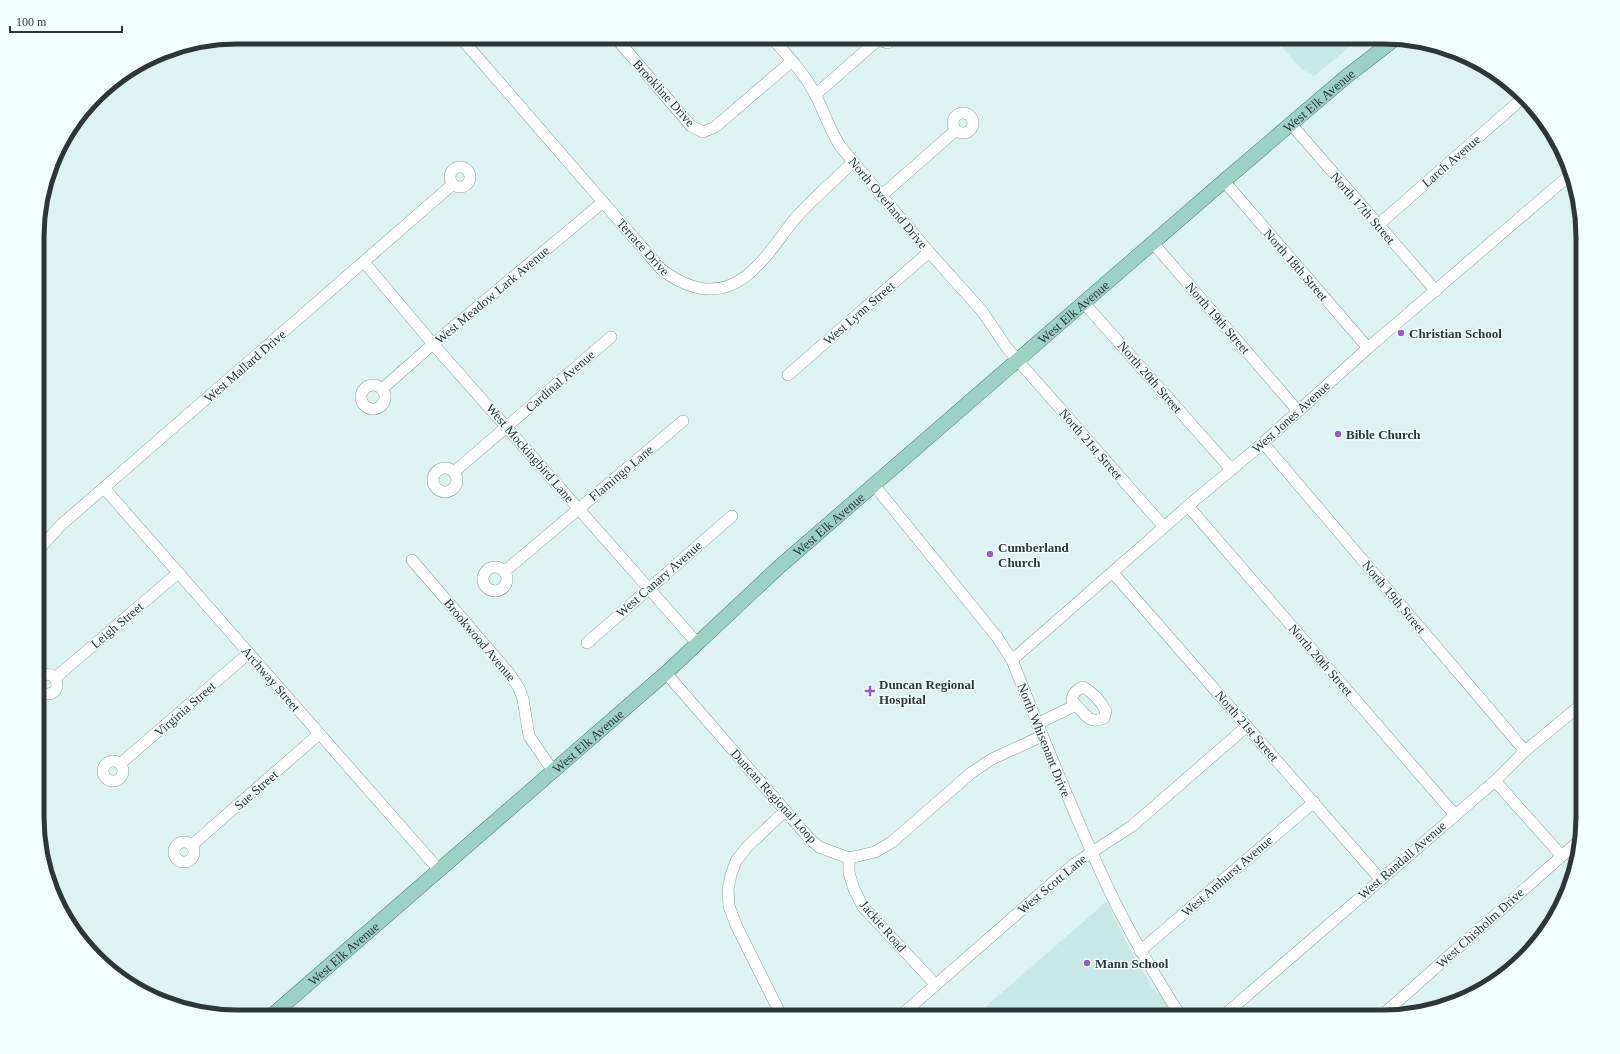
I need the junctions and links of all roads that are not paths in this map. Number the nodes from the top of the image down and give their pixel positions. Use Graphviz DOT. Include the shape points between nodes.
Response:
graph roads {
  1 [pos="466,44"];
  2 [pos="621,44"];
  3 [pos="777,44"];
  4 [pos="871,44"];
  5 [pos="1389,44"];
  6 [pos="792,61"];
  7 [pos="815,95"];
  8 [pos="1519,101"];
  9 [pos="1292,124"];
  10 [pos="956,130"];
  11 [pos="853,162"];
  12 [pos="1567,178"];
  13 [pos="1224,181"];
  14 [pos="453,184"];
  15 [pos="881,196"];
  16 [pos="603,202"];
  17 [pos="1378,225"];
  18 [pos="1153,243"];
  19 [pos="929,252"];
  20 [pos="364,262"];
  21 [pos="1436,291"];
  22 [pos="1084,303"];
  23 [pos="611,336"];
  24 [pos="434,344"];
  25 [pos="1368,348"];
  26 [pos="1018,360"];
  27 [pos="788,375"];
  28 [pos="382,389"];
  29 [pos="1298,411"];
  30 [pos="683,421"];
  31 [pos="507,427"];
  32 [pos="1263,443"];
  33 [pos="1231,470"];
  34 [pos="454,472"];
  35 [pos="874,485"];
  36 [pos="104,488"];
  37 [pos="1188,506"];
  38 [pos="579,509"];
  39 [pos="732,516"];
  40 [pos="1164,527"];
  41 [pos="44,544"];
  42 [pos="412,560"];
  43 [pos="505,571"];
  44 [pos="178,573"];
  45 [pos="1113,573"];
  46 [pos="648,588"];
  47 [pos="587,643"];
  48 [pos="697,643"];
  49 [pos="249,653"];
  50 [pos="1012,660"];
  51 [pos="666,672"];
  52 [pos="44,676"];
  53 [pos="55,678"];
  54 [pos="44,694"];
  55 [pos="1076,705"];
  56 [pos="1576,709"];
  57 [pos="1037,724"];
  58 [pos="1246,727"];
  59 [pos="319,734"];
  60 [pos="1042,736"];
  61 [pos="1525,751"];
  62 [pos="120,764"];
  63 [pos="553,771"];
  64 [pos="1495,780"];
  65 [pos="1314,802"];
  66 [pos="785,811"];
  67 [pos="1455,815"];
  68 [pos="192,845"];
  69 [pos="1574,845"];
  70 [pos="1092,851"];
  71 [pos="1561,855"];
  72 [pos="849,858"];
  73 [pos="439,870"];
  74 [pos="1380,879"];
  75 [pos="1140,951"];
  76 [pos="936,985"];
  77 [pos="278,1010"];
  78 [pos="778,1010"];
  79 [pos="907,1010"];
  80 [pos="1177,1010"];
  81 [pos="1230,1010"];
  82 [pos="1388,1010"];
  1 -- 16 [label="street, Terrace Drive"];
  2 -- 6 [label="street, Brookline Drive" via="691,126 704,132 716,126"];
  3 -- 6 [label="street, North Overland Drive"];
  4 -- 7 [label="street"];
  5 -- 9 [label="main road, West Elk Avenue"];
  6 -- 7 [label="street, North Overland Drive"];
  7 -- 11 [label="street, North Overland Drive" via="831,131"];
  8 -- 17 [label="street, Larch Avenue"];
  9 -- 13 [label="main road, West Elk Avenue"];
  9 -- 17 [label="street, North 17th Street"];
  10 -- 15 [label="street"];
  11 -- 15 [label="street, North Overland Drive"];
  11 -- 16 [label="street, Terrace Drive" via="795,219 766,258 750,274 733,285 718,289 703,289 672,279"];
  12 -- 21 [label="street, West Jones Avenue"];
  13 -- 18 [label="main road, West Elk Avenue"];
  13 -- 25 [label="street, North 18th Street"];
  14 -- 20 [label="street, West Mallard Drive"];
  15 -- 19 [label="street, North Overland Drive"];
  16 -- 24 [label="street, West Meadow Lark Avenue"];
  17 -- 21 [label="street, North 17th Street"];
  18 -- 22 [label="main road, West Elk Avenue"];
  18 -- 29 [label="street, North 19th Street"];
  19 -- 26 [label="street, North Overland Drive" via="982,311"];
  19 -- 27 [label="street, West Lynn Street"];
  20 -- 24 [label="street, West Mockingbird Lane"];
  20 -- 36 [label="street, West Mallard Drive"];
  21 -- 25 [label="street, West Jones Avenue"];
  22 -- 26 [label="main road, West Elk Avenue"];
  22 -- 33 [label="street, North 20th Street"];
  23 -- 31 [label="street, Cardinal Avenue"];
  24 -- 28 [label="street, West Meadow Lark Avenue"];
  24 -- 31 [label="street, West Mockingbird Lane"];
  25 -- 29 [label="street, West Jones Avenue"];
  26 -- 35 [label="main road, West Elk Avenue"];
  26 -- 40 [label="street, North 21st Street"];
  29 -- 32 [label="street, West Jones Avenue"];
  30 -- 38 [label="street, Flamingo Lane"];
  31 -- 34 [label="street, Cardinal Avenue"];
  31 -- 38 [label="street, West Mockingbird Lane"];
  32 -- 33 [label="street, West Jones Avenue"];
  32 -- 61 [label="street, North 19th Street"];
  33 -- 37 [label="street, West Jones Avenue"];
  35 -- 48 [label="main road, West Elk Avenue" via="779,567"];
  35 -- 50 [label="street, North Whisenant Drive" via="997,637"];
  36 -- 41 [label="street, West Mallard Drive"];
  36 -- 44 [label="street, Archway Street"];
  37 -- 40 [label="street, West Jones Avenue"];
  37 -- 67 [label="street, North 20th Street"];
  38 -- 43 [label="street, Flamingo Lane"];
  38 -- 46 [label="street, West Mockingbird Lane"];
  39 -- 46 [label="street, West Canary Avenue"];
  40 -- 45 [label="street, West Jones Avenue"];
  42 -- 63 [label="street, Brookwood Avenue" via="509,673 523,700 529,736"];
  44 -- 49 [label="street, Archway Street"];
  44 -- 53 [label="street, Leigh Street"];
  45 -- 50 [label="street, West Jones Avenue"];
  45 -- 58 [label="street, North 21st Street"];
  46 -- 47 [label="street, West Canary Avenue"];
  46 -- 48 [label="street, West Mockingbird Lane"];
  48 -- 51 [label="main road, West Elk Avenue"];
  49 -- 59 [label="street, Archway Street"];
  49 -- 62 [label="street, Virginia Street"];
  50 -- 57 [label="street, North Whisenant Drive"];
  51 -- 63 [label="main road, West Elk Avenue"];
  51 -- 66 [label="street, Duncan Regional Loop"];
  52 -- 53 [label="street"];
  53 -- 54 [label="street, Leigh Street" via="57,684 53,692"];
  55 -- 57 [label="street"];
  56 -- 61 [label="street, West Randall Avenue"];
  57 -- 60 [label="street, North Whisenant Drive"];
  58 -- 65 [label="street, North 21st Street"];
  58 -- 70 [label="street, West Scott Lane" via="1132,826"];
  59 -- 68 [label="street, Sue Street"];
  59 -- 73 [label="street, Archway Street"];
  60 -- 70 [label="street, North Whisenant Drive"];
  60 -- 72 [label="street" via="992,759 972,773 892,842 875,852"];
  61 -- 64 [label="street, West Randall Avenue"];
  63 -- 73 [label="main road, West Elk Avenue"];
  64 -- 67 [label="street, West Randall Avenue"];
  64 -- 71 [label="street"];
  65 -- 74 [label="street, North 21st Street"];
  65 -- 75 [label="street, West Amhurst Avenue"];
  66 -- 72 [label="street, Duncan Regional Loop" via="819,847"];
  66 -- 78 [label="street" via="747,846 736,861 728,889 729,906 736,925"];
  67 -- 74 [label="street, West Randall Avenue"];
  69 -- 71 [label="street, West Chisholm Drive"];
  70 -- 75 [label="street, North Whisenant Drive"];
  70 -- 76 [label="street, West Scott Lane"];
  71 -- 82 [label="street, West Chisholm Drive"];
  72 -- 76 [label="street, Jackie Road" via="849,873 863,907"];
  73 -- 77 [label="main road, West Elk Avenue"];
  74 -- 81 [label="street, West Randall Avenue"];
  75 -- 80 [label="street, North Whisenant Drive"];
  76 -- 79 [label="street, West Scott Lane"];
}
